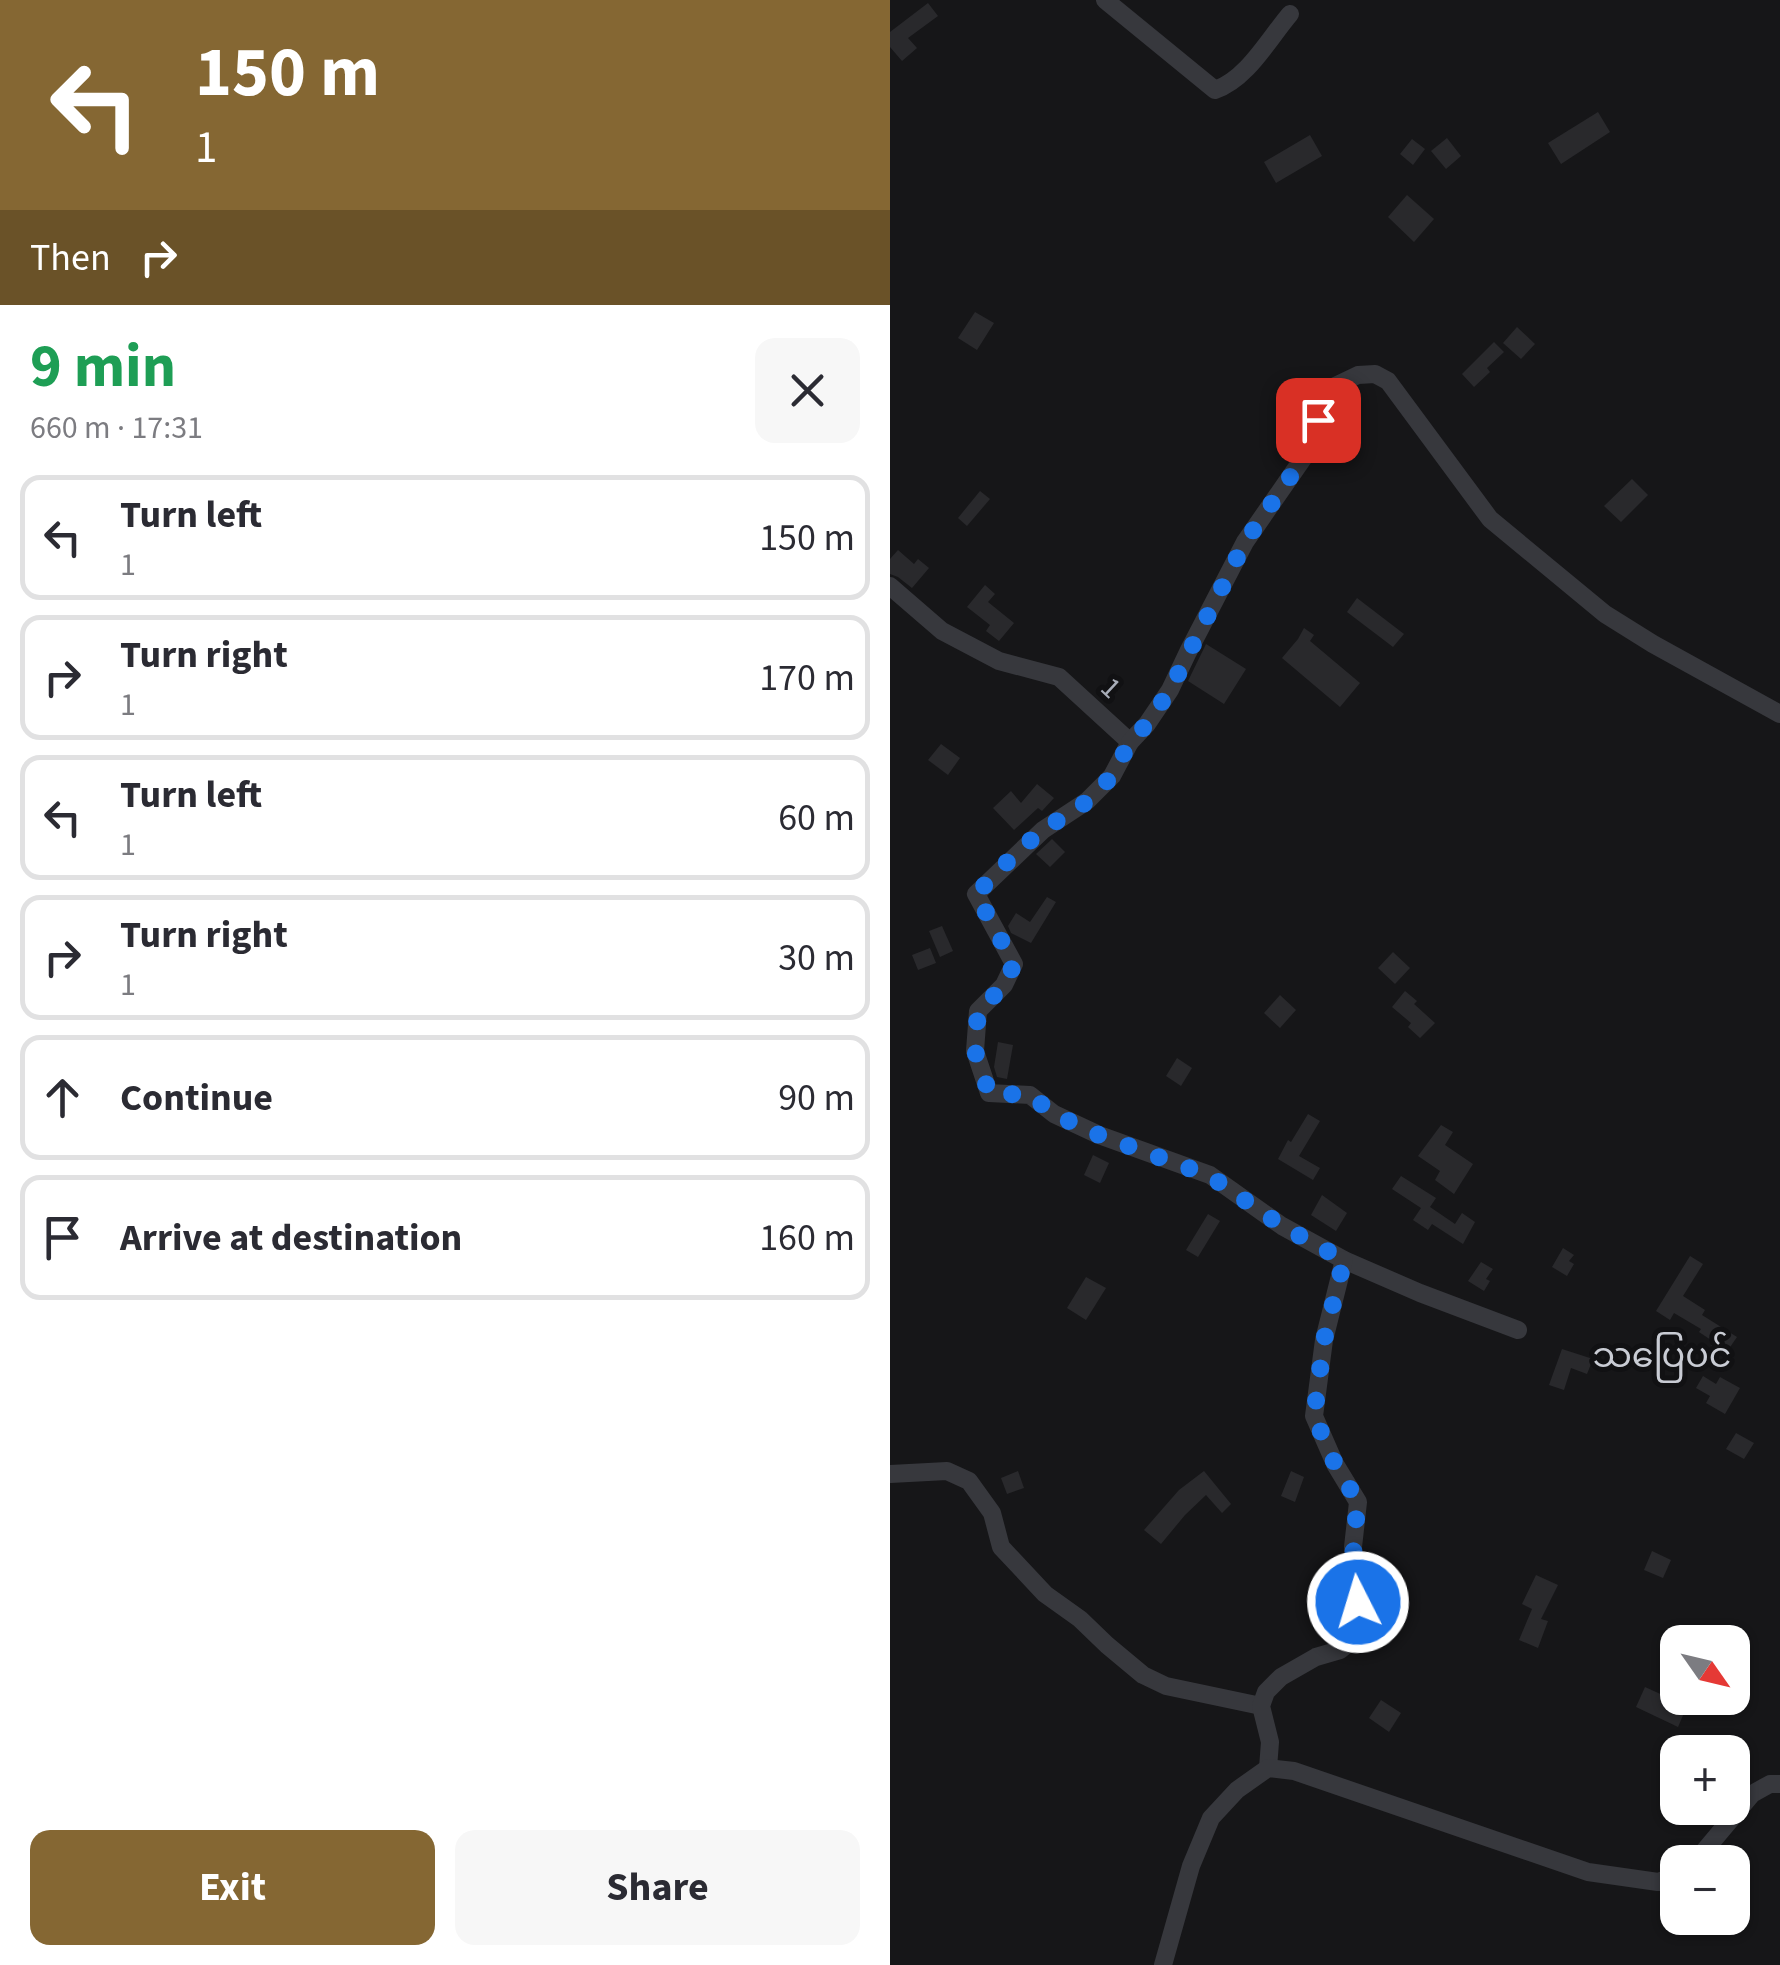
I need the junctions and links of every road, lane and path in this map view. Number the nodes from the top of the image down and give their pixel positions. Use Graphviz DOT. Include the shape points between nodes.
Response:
graph roads {
  1 [pos="1105,0"];
  2 [pos="1290,14"];
  3 [pos="890,586"];
  4 [pos="1780,714"];
  5 [pos="1130,742"];
  6 [pos="1344,1260"];
  7 [pos="1518,1330"];
  8 [pos="890,1474"];
  9 [pos="1261,1706"];
  10 [pos="1268,1768"];
  11 [pos="1780,1784"];
  12 [pos="1709,1845"];
  13 [pos="1660,1881"];
  14 [pos="1164,1965"];
  1 -- 2 [label="street" via="1215,90 1246,68"];
  3 -- 5 [label="street, 1" via="942,631 999,660 1059,677"];
  4 -- 5 [label="street" via="1605,614 1490,519 1388,381 1375,374 1358,375 1323,397 1313,444 1245,542 1170,690"];
  5 -- 6 [label="street, 1" via="1112,776 1088,801 1043,830 976,894 1014,964 1004,986 978,1011 975,1051 989,1093 1030,1095 1099,1135 1210,1176"];
  6 -- 7 [label="street, 1"];
  6 -- 9 [label="street" via="1314,1416 1358,1502 1353,1546 1359,1627 1340,1650 1281,1677"];
  8 -- 9 [label="street" via="947,1470 970,1481 992,1513 1002,1547 1045,1594 1142,1675"];
  9 -- 10 [label="street"];
  10 -- 13 [label="street" via="1294,1771 1588,1872"];
  10 -- 14 [label="street" via="1211,1818"];
  11 -- 12 [label="street" via="1752,1794"];
}
